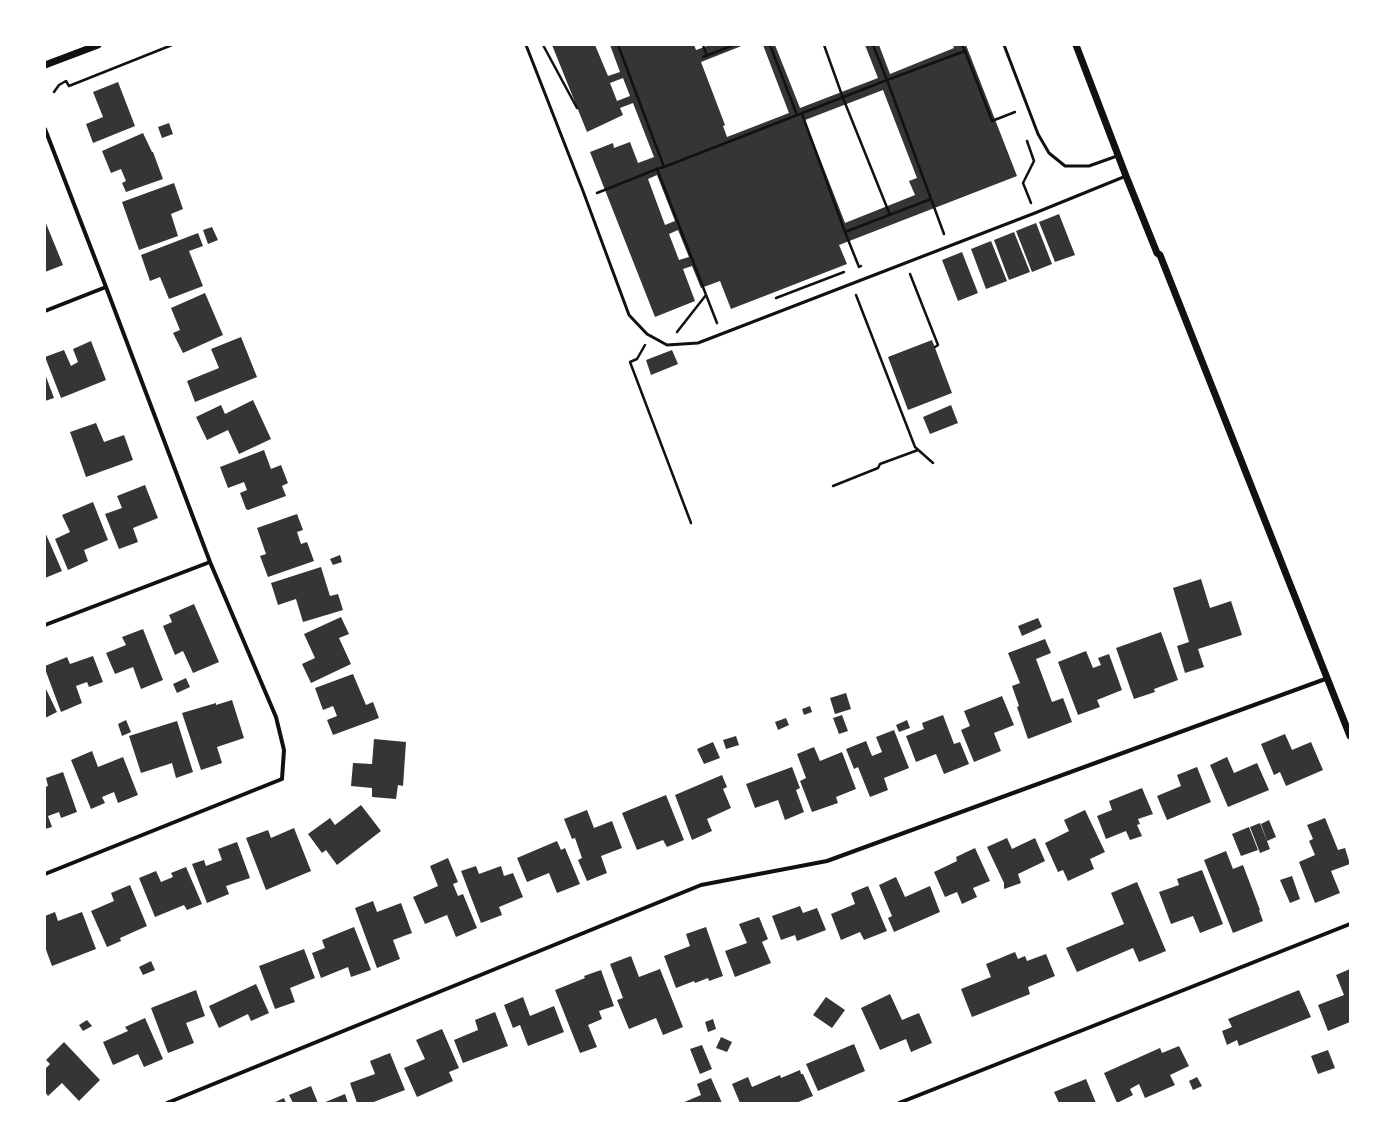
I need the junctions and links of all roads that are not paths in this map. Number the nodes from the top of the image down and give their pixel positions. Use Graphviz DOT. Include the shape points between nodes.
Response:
graph roads {
  1 [pos="98,45"];
  2 [pos="526,45"];
  3 [pos="1004,45"];
  4 [pos="1076,45"];
  5 [pos="45,66"];
  6 [pos="45,129"];
  7 [pos="1119,156"];
  8 [pos="1126,176"];
  9 [pos="106,287"];
  10 [pos="45,311"];
  11 [pos="210,562"];
  12 [pos="45,625"];
  13 [pos="1328,678"];
  14 [pos="1350,736"];
  15 [pos="45,874"];
  16 [pos="1350,924"];
  17 [pos="167,1103"];
  18 [pos="899,1103"];
  1 -- 5 [label="street"];
  2 -- 8 [label="lane" via="629,315 647,334 666,345 698,343"];
  3 -- 7 [label="lane" via="1038,134 1049,153 1064,166 1089,166"];
  4 -- 7 [label="street"];
  6 -- 9 [label="street"];
  7 -- 8 [label="street"];
  8 -- 13 [label="street" via="1160,255"];
  9 -- 10 [label="street"];
  9 -- 11 [label="street"];
  11 -- 12 [label="street"];
  11 -- 15 [label="street" via="276,718 284,750 282,779"];
  13 -- 14 [label="street"];
  13 -- 17 [label="street" via="827,861 701,885"];
  16 -- 18 [label="street"];
}
